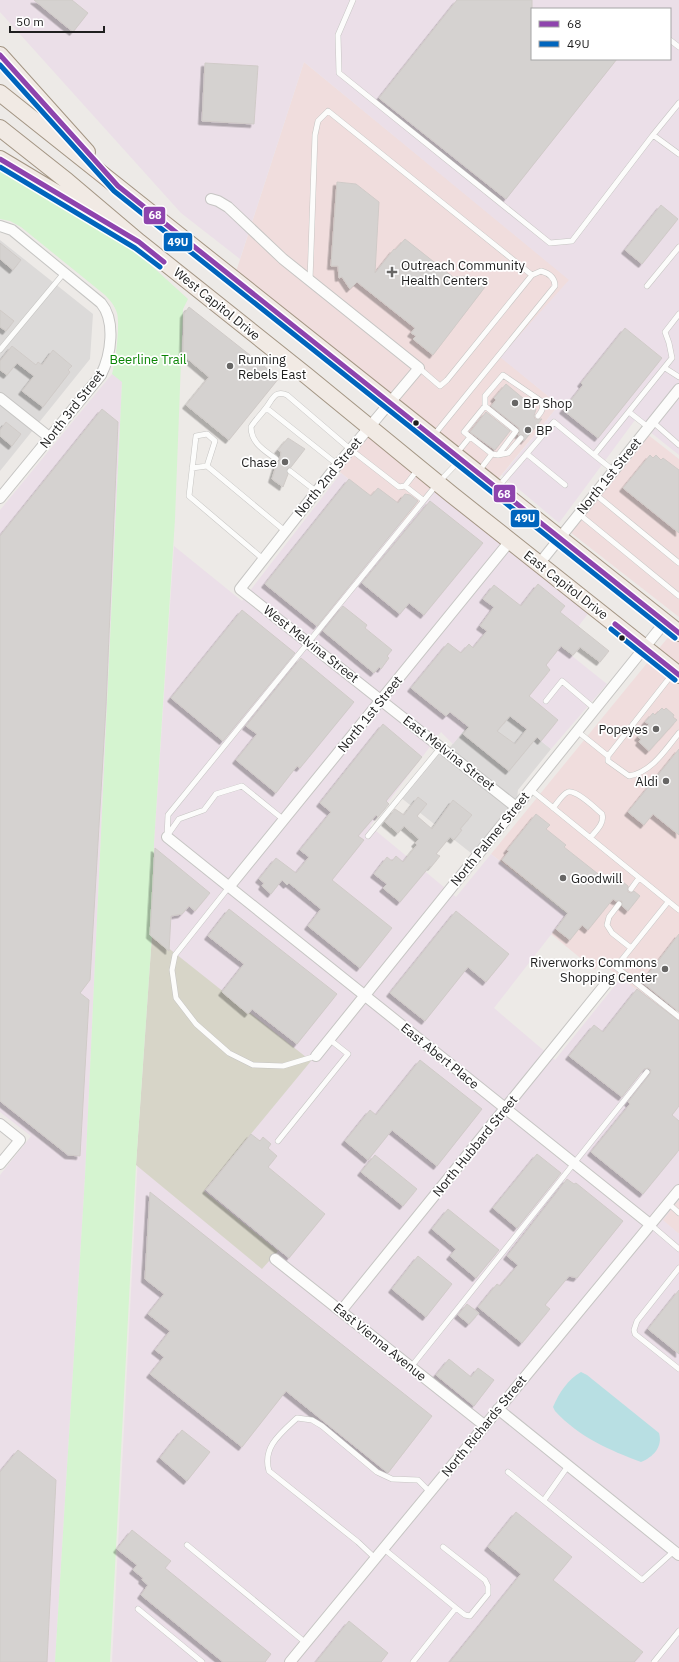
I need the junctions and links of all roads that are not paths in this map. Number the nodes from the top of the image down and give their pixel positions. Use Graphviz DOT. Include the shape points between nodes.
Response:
graph roads {
  1 [pos="353,0"];
  2 [pos="0,56"];
  3 [pos="0,93"];
  4 [pos="679,103"];
  5 [pos="0,128"];
  6 [pos="653,135"];
  7 [pos="679,154"];
  8 [pos="0,160"];
  9 [pos="118,186"];
  10 [pos="211,199"];
  11 [pos="0,226"];
  12 [pos="139,242"];
  13 [pos="679,247"];
  14 [pos="64,273"];
  15 [pos="532,275"];
  16 [pos="310,280"];
  17 [pos="647,286"];
  18 [pos="679,314"];
  19 [pos="0,350"];
  20 [pos="419,368"];
  21 [pos="665,368"];
  22 [pos="679,377"];
  23 [pos="679,389"];
  24 [pos="0,398"];
  25 [pos="390,403"];
  26 [pos="485,406"];
  27 [pos="265,410"];
  28 [pos="629,412"];
  29 [pos="538,416"];
  30 [pos="650,425"];
  31 [pos="369,427"];
  32 [pos="50,437"];
  33 [pos="433,437"];
  34 [pos="470,437"];
  35 [pos="521,438"];
  36 [pos="679,445"];
  37 [pos="350,449"];
  38 [pos="492,454"];
  39 [pos="526,454"];
  40 [pos="594,455"];
  41 [pos="498,456"];
  42 [pos="458,457"];
  43 [pos="276,459"];
  44 [pos="338,464"];
  45 [pos="207,466"];
  46 [pos="192,468"];
  47 [pos="420,468"];
  48 [pos="290,471"];
  49 [pos="614,471"];
  50 [pos="478,472"];
  51 [pos="438,483"];
  52 [pos="565,485"];
  53 [pos="405,486"];
  54 [pos="497,488"];
  55 [pos="317,492"];
  56 [pos="595,494"];
  57 [pos="0,498"];
  58 [pos="423,500"];
  59 [pos="579,514"];
  60 [pos="285,531"];
  61 [pos="560,538"];
  62 [pos="510,541"];
  63 [pos="263,559"];
  64 [pos="679,563"];
  65 [pos="539,564"];
  66 [pos="240,589"];
  67 [pos="679,596"];
  68 [pos="665,622"];
  69 [pos="679,634"];
  70 [pos="309,642"];
  71 [pos="644,647"];
  72 [pos="677,673"];
  73 [pos="381,700"];
  74 [pos="546,701"];
  75 [pos="595,709"];
  76 [pos="577,731"];
  77 [pos="679,733"];
  78 [pos="441,747"];
  79 [pos="608,756"];
  80 [pos="530,789"];
  81 [pos="516,807"];
  82 [pos="553,808"];
  83 [pos="284,820"];
  84 [pos="368,836"];
  85 [pos="166,837"];
  86 [pos="590,838"];
  87 [pos="640,878"];
  88 [pos="229,887"];
  89 [pos="631,889"];
  90 [pos="668,902"];
  91 [pos="619,904"];
  92 [pos="679,910"];
  93 [pos="631,948"];
  94 [pos="608,981"];
  95 [pos="364,995"];
  96 [pos="679,1017"];
  97 [pos="329,1039"];
  98 [pos="316,1056"];
  99 [pos="647,1072"];
  100 [pos="505,1109"];
  101 [pos="0,1124"];
  102 [pos="278,1141"];
  103 [pos="0,1164"];
  104 [pos="574,1164"];
  105 [pos="679,1190"];
  106 [pos="668,1203"];
  107 [pos="679,1213"];
  108 [pos="651,1225"];
  109 [pos="679,1249"];
  110 [pos="275,1259"];
  111 [pos="679,1268"];
  112 [pos="341,1311"];
  113 [pos="411,1367"];
  114 [pos="679,1369"];
  115 [pos="498,1409"];
  116 [pos="484,1425"];
  117 [pos="568,1466"];
  118 [pos="508,1472"];
  119 [pos="430,1492"];
  120 [pos="544,1500"];
  121 [pos="187,1546"];
  122 [pos="443,1547"];
  123 [pos="384,1549"];
  124 [pos="678,1553"];
  125 [pos="376,1559"];
  126 [pos="456,1608"];
  127 [pos="138,1609"];
  128 [pos="679,1631"];
  129 [pos="306,1643"];
  130 [pos="202,1662"];
  131 [pos="290,1662"];
  132 [pos="413,1662"];
  133 [pos="654,1662"];
  1 -- 6 [label="lane" via="338,35 339,73 550,243 572,241"];
  2 -- 9 [label="main road"];
  3 -- 9 [label="main road"];
  4 -- 6 [label="lane"];
  5 -- 12 [label="main road, West Capitol Drive"];
  6 -- 7 [label="lane"];
  8 -- 12 [label="main road"];
  9 -- 25 [label="main road"];
  10 -- 16 [label="street" via="228,207"];
  11 -- 14 [label="street" via="12,230"];
  12 -- 31 [label="main road, West Capitol Drive"];
  13 -- 17 [label="lane"];
  14 -- 19 [label="lane"];
  14 -- 32 [label="street, North 3rd Street" via="104,307 108,317 110,340 101,375"];
  15 -- 16 [label="lane" via="328,111 318,121 315,135"];
  15 -- 20 [label="lane" via="440,386"];
  15 -- 33 [label="lane" via="541,271 546,272 552,277 555,286"];
  16 -- 20 [label="street"];
  18 -- 21 [label="lane" via="665,332 672,358"];
  20 -- 25 [label="street, North 2nd Street"];
  21 -- 22 [label="lane"];
  21 -- 28 [label="lane"];
  23 -- 30 [label="street, North 1st Street"];
  24 -- 32 [label="street"];
  25 -- 31 [label="street, North 2nd Street"];
  25 -- 33 [label="main road"];
  26 -- 29 [label="lane" via="485,396 503,375 542,401 543,410"];
  26 -- 34 [label="lane" via="464,432"];
  26 -- 41 [label="lane" via="516,431"];
  27 -- 37 [label="lane" via="275,395 283,393"];
  27 -- 43 [label="lane" via="251,427 251,432 257,444"];
  27 -- 44 [label="lane" via="269,410"];
  28 -- 30 [label="lane"];
  28 -- 40 [label="lane"];
  30 -- 36 [label="lane"];
  30 -- 49 [label="street, North 1st Street"];
  31 -- 37 [label="street, North 2nd Street"];
  31 -- 47 [label="main road, West Capitol Drive"];
  32 -- 57 [label="street, North 3rd Street"];
  33 -- 42 [label="main road"];
  34 -- 38 [label="lane"];
  34 -- 42 [label="lane"];
  35 -- 41 [label="lane" via="508,453"];
  37 -- 44 [label="street, North 2nd Street"];
  37 -- 53 [label="lane" via="398,487"];
  38 -- 41 [label="lane"];
  38 -- 50 [label="lane"];
  39 -- 40 [label="lane" via="554,422"];
  39 -- 52 [label="lane"];
  39 -- 54 [label="lane"];
  40 -- 49 [label="lane"];
  42 -- 50 [label="main road"];
  42 -- 51 [label="lane"];
  44 -- 55 [label="street, North 2nd Street"];
  45 -- 46 [label="lane"];
  45 -- 46 [label="lane" via="215,441 206,434 196,436"];
  45 -- 60 [label="lane"];
  46 -- 63 [label="lane" via="189,496"];
  47 -- 51 [label="main road, West Capitol Drive"];
  47 -- 53 [label="lane"];
  48 -- 55 [label="lane"];
  49 -- 56 [label="street, North 1st Street"];
  50 -- 54 [label="main road"];
  51 -- 58 [label="lane"];
  51 -- 62 [label="main road, West Capitol Drive"];
  53 -- 58 [label="lane"];
  54 -- 61 [label="main road"];
  55 -- 60 [label="street, North 2nd Street"];
  56 -- 59 [label="street, North 1st Street"];
  56 -- 64 [label="lane"];
  58 -- 70 [label="lane"];
  59 -- 61 [label="street, North 1st Street"];
  59 -- 67 [label="lane"];
  60 -- 63 [label="street, North 2nd Street"];
  61 -- 65 [label="street, North 1st Street"];
  61 -- 68 [label="main road"];
  62 -- 65 [label="main road, East Capitol Drive"];
  62 -- 73 [label="street, North 1st Street"];
  63 -- 66 [label="street, North 2nd Street"];
  65 -- 71 [label="main road, East Capitol Drive"];
  66 -- 70 [label="street, West Melvina Street"];
  68 -- 69 [label="main road"];
  68 -- 71 [label="street, North Palmer Street"];
  70 -- 73 [label="street, West Melvina Street"];
  70 -- 85 [label="lane" via="168,815"];
  71 -- 72 [label="main road, East Capitol Drive"];
  71 -- 75 [label="street, North Palmer Street"];
  72 -- 79 [label="lane"];
  73 -- 78 [label="street, East Melvina Street"];
  73 -- 83 [label="street, North 1st Street"];
  74 -- 75 [label="lane" via="562,680"];
  75 -- 76 [label="street, North Palmer Street"];
  76 -- 79 [label="lane"];
  76 -- 80 [label="street, North Palmer Street"];
  77 -- 79 [label="lane" via="649,768 636,775 629,776 608,761"];
  78 -- 81 [label="street, East Melvina Street"];
  78 -- 84 [label="lane"];
  80 -- 81 [label="street, North Palmer Street"];
  80 -- 82 [label="lane"];
  81 -- 95 [label="street, North Palmer Street"];
  82 -- 86 [label="lane"];
  82 -- 86 [label="lane" via="568,792 576,793 587,801 602,814 603,818"];
  83 -- 85 [label="lane" via="242,786 216,794 204,810 178,819"];
  83 -- 88 [label="street, North 1st Street"];
  85 -- 88 [label="street, East Abert Place"];
  86 -- 87 [label="lane"];
  87 -- 89 [label="lane"];
  87 -- 90 [label="lane"];
  88 -- 95 [label="street, East Abert Place"];
  88 -- 98 [label="lane" via="175,955 172,970 176,998 196,1024 229,1053 253,1065 283,1066"];
  90 -- 92 [label="lane"];
  90 -- 93 [label="lane"];
  91 -- 93 [label="lane" via="609,916 607,925 612,933"];
  93 -- 96 [label="lane" via="616,967"];
  94 -- 100 [label="street, North Hubbard Street"];
  95 -- 97 [label="street, North Palmer Street"];
  95 -- 100 [label="street, East Abert Place"];
  97 -- 98 [label="street, North Palmer Street"];
  97 -- 102 [label="lane" via="348,1054"];
  99 -- 104 [label="lane"];
  100 -- 104 [label="street, East Abert Place"];
  100 -- 112 [label="street, North Hubbard Street"];
  101 -- 103 [label="street" via="20,1140"];
  104 -- 108 [label="street, East Abert Place"];
  104 -- 113 [label="lane"];
  105 -- 106 [label="street, North Richards Street"];
  106 -- 107 [label="lane"];
  106 -- 108 [label="street, North Richards Street"];
  108 -- 109 [label="lane"];
  108 -- 115 [label="street, North Richards Street"];
  110 -- 112 [label="street, East Vienna Avenue"];
  111 -- 114 [label="lane" via="637,1321 634,1330 635,1334"];
  112 -- 113 [label="street, East Vienna Avenue"];
  113 -- 116 [label="street, East Vienna Avenue"];
  115 -- 116 [label="street, North Richards Street"];
  115 -- 117 [label="street"];
  116 -- 119 [label="street, North Richards Street"];
  117 -- 120 [label="lane"];
  117 -- 124 [label="street"];
  118 -- 120 [label="lane"];
  119 -- 123 [label="street, North Richards Street"];
  119 -- 125 [label="lane" via="418,1480 392,1479 377,1472 312,1420 297,1418 281,1433 268,1451 266,1463 269,1471"];
  120 -- 124 [label="lane" via="642,1580"];
  121 -- 129 [label="lane"];
  122 -- 126 [label="lane" via="485,1580 488,1586 488,1594 470,1616"];
  123 -- 125 [label="street, North Richards Street"];
  123 -- 126 [label="lane"];
  125 -- 129 [label="street, North Richards Street"];
  126 -- 132 [label="lane"];
  127 -- 130 [label="lane"];
  128 -- 133 [label="lane"];
  129 -- 131 [label="street, North Richards Street"];
}
